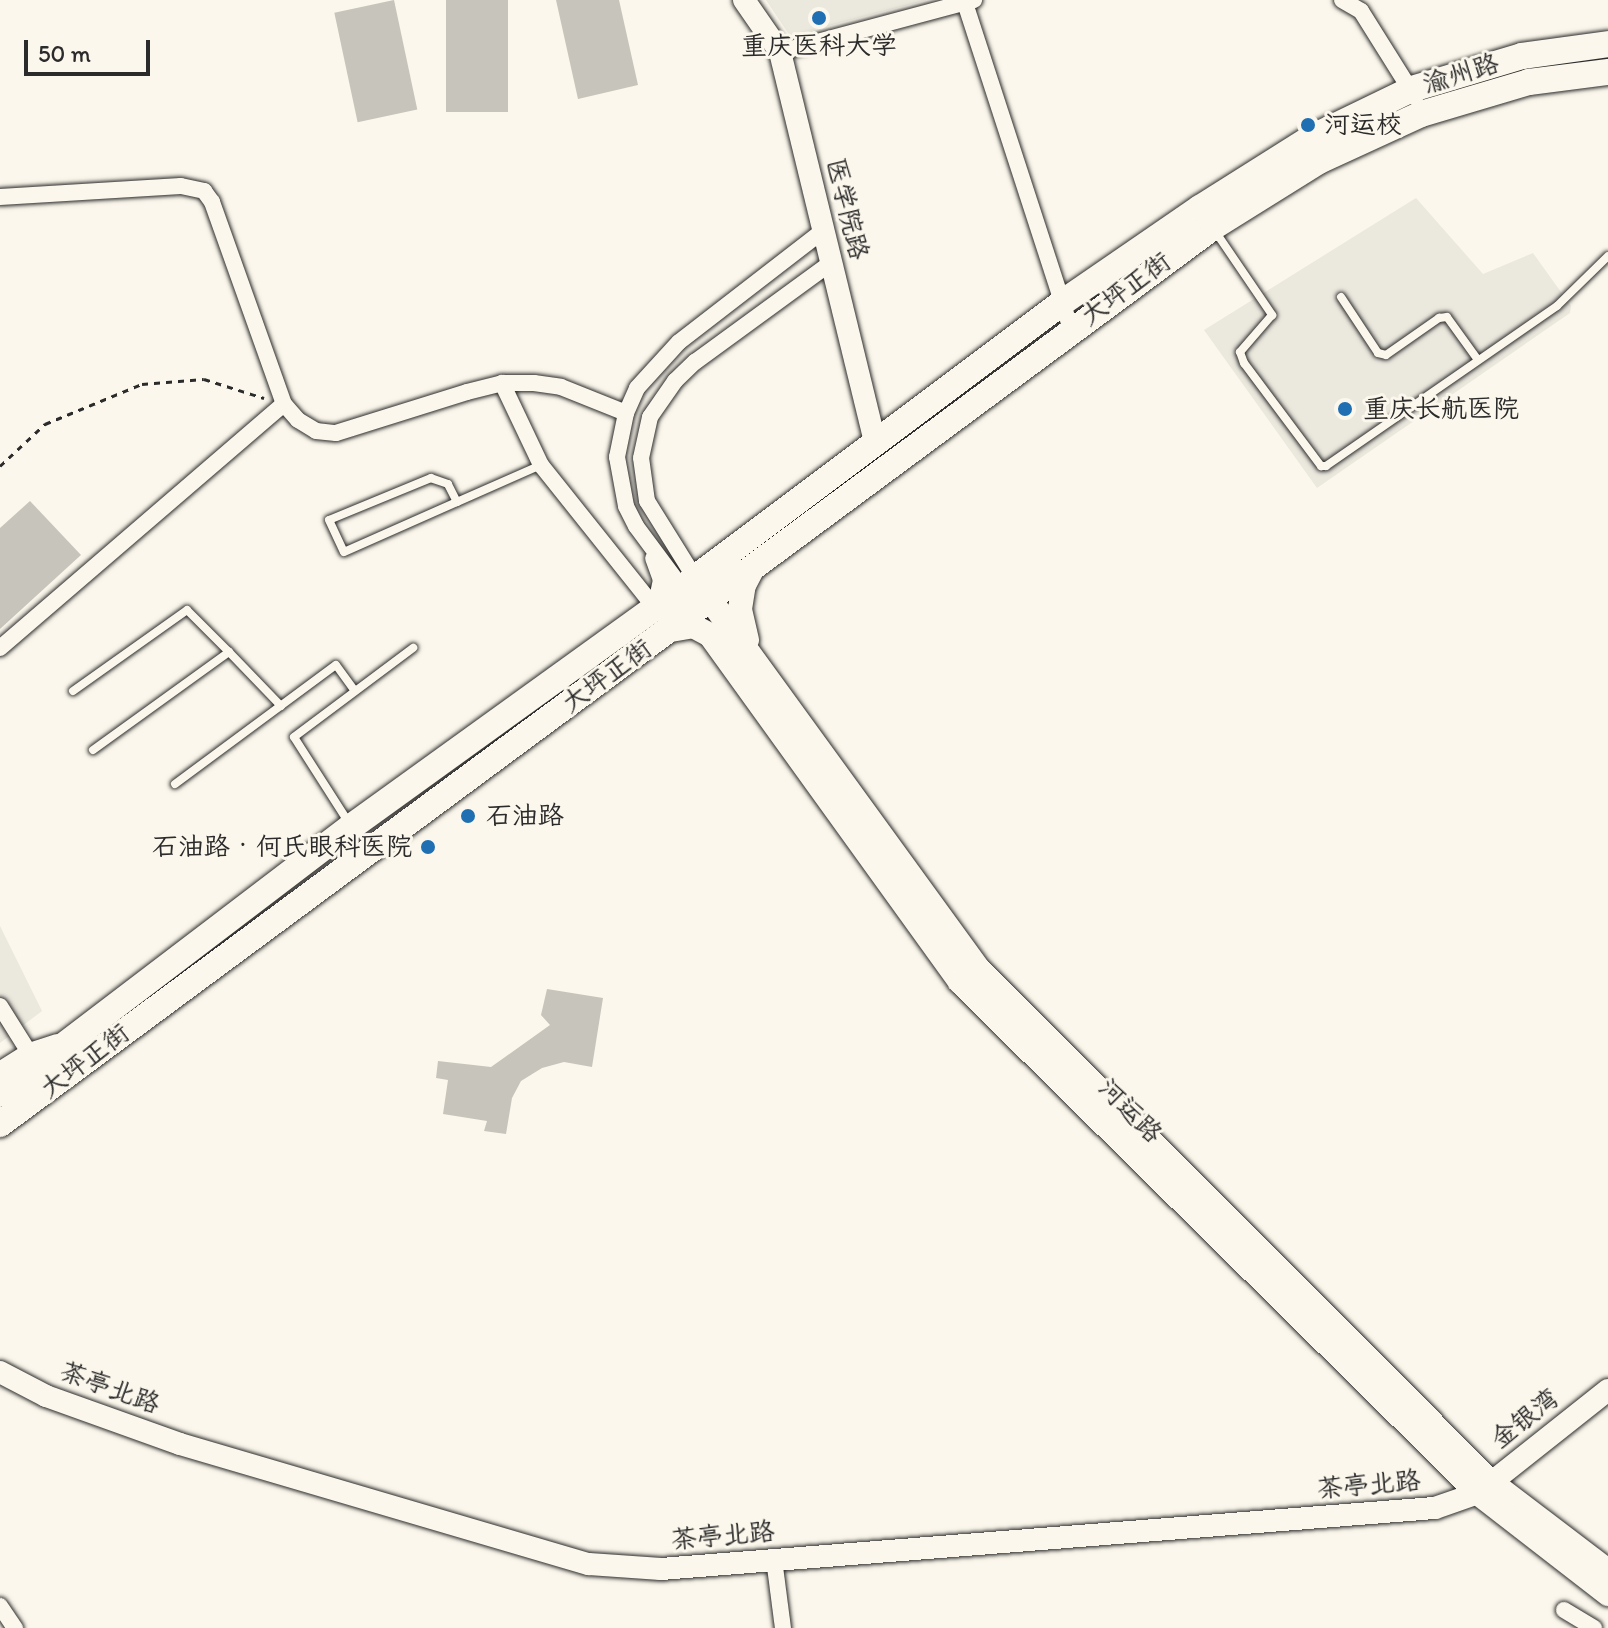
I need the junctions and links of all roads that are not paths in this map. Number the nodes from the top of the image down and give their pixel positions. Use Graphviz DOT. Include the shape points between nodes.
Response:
graph roads {
  1 [pos="744,0"];
  2 [pos="1342,0"];
  3 [pos="970,1"];
  4 [pos="1608,44"];
  5 [pos="780,52"];
  6 [pos="1608,72"];
  7 [pos="1416,101"];
  8 [pos="0,197"];
  9 [pos="1206,218"];
  10 [pos="824,230"];
  11 [pos="1608,256"];
  12 [pos="832,262"];
  13 [pos="1341,297"];
  14 [pos="1063,302"];
  15 [pos="1071,329"];
  16 [pos="1478,360"];
  17 [pos="502,383"];
  18 [pos="284,404"];
  19 [pos="626,413"];
  20 [pos="875,441"];
  21 [pos="541,465"];
  22 [pos="457,502"];
  23 [pos="636,526"];
  24 [pos="752,570"];
  25 [pos="688,583"];
  26 [pos="711,600"];
  27 [pos="655,608"];
  28 [pos="671,630"];
  29 [pos="0,648"];
  30 [pos="413,648"];
  31 [pos="229,652"];
  32 [pos="753,657"];
  33 [pos="73,691"];
  34 [pos="355,691"];
  35 [pos="281,706"];
  36 [pos="93,750"];
  37 [pos="175,784"];
  38 [pos="351,827"];
  39 [pos="0,1006"];
  40 [pos="74,1039"];
  41 [pos="30,1054"];
  42 [pos="0,1073"];
  43 [pos="0,1094"];
  44 [pos="0,1124"];
  45 [pos="0,1372"];
  46 [pos="1608,1390"];
  47 [pos="1485,1488"];
  48 [pos="774,1559"];
  49 [pos="1608,1571"];
  50 [pos="1608,1594"];
  51 [pos="0,1606"];
  52 [pos="1564,1610"];
  53 [pos="15,1628"];
  54 [pos="783,1628"];
  55 [pos="1594,1628"];
  1 -- 5 [label="street, 医学院路"];
  2 -- 7 [label="street" via="1361,11"];
  3 -- 5 [label="street"];
  3 -- 14 [label="street"];
  4 -- 7 [label="main road, 渝州路" via="1522,56"];
  5 -- 10 [label="street, 医学院路"];
  6 -- 7 [label="main road, 渝州路"];
  7 -- 9 [label="main road, 渝州路" via="1311,138"];
  8 -- 18 [label="street" via="181,186 204,191"];
  9 -- 14 [label="main road, 大坪正街"];
  9 -- 15 [label="main road, 大坪正街"];
  9 -- 16 [label="lane" via="1272,315 1240,352 1244,363 1321,466"];
  10 -- 12 [label="street, 医学院路"];
  10 -- 19 [label="street" via="679,342 637,388"];
  11 -- 16 [label="lane" via="1557,306"];
  12 -- 20 [label="street, 医学院路"];
  12 -- 25 [label="street" via="695,362 650,417 641,458 647,501"];
  13 -- 16 [label="lane" via="1378,353 1386,355 1447,317"];
  14 -- 15 [label="street"];
  14 -- 20 [label="main road, 大坪正街"];
  15 -- 24 [label="main road, 大坪正街"];
  17 -- 18 [label="street" via="336,433 316,431"];
  17 -- 19 [label="street" via="561,387"];
  17 -- 21 [label="street"];
  18 -- 29 [label="street"];
  19 -- 23 [label="street" via="617,457 626,506"];
  20 -- 25 [label="main road, 大坪正街"];
  21 -- 22 [label="lane"];
  21 -- 27 [label="street"];
  22 -- 22 [label="lane" via="448,484 431,478 329,520 344,552"];
  23 -- 25 [label="street"];
  23 -- 27 [label="street" via="660,572"];
  24 -- 26 [label="main road, 大坪正街"];
  24 -- 32 [label="main road" via="740,609"];
  25 -- 26 [label="main road, 河运路"];
  25 -- 27 [label="main road, 大坪正街"];
  26 -- 28 [label="main road, 大坪正街"];
  26 -- 32 [label="main road, 河运路"];
  27 -- 38 [label="main road, 大坪正街"];
  28 -- 44 [label="main road, 大坪正街"];
  28 -- 47 [label="main road, 河运路" via="693,626 710,635 960,982"];
  30 -- 34 [label="lane"];
  31 -- 33 [label="lane" via="187,610"];
  31 -- 35 [label="lane"];
  31 -- 36 [label="lane"];
  32 -- 47 [label="main road, 河运路" via="977,967"];
  34 -- 35 [label="lane" via="336,665"];
  34 -- 38 [label="lane" via="294,737"];
  35 -- 37 [label="lane"];
  38 -- 40 [label="main road, 大坪正街"];
  39 -- 41 [label="street"];
  40 -- 41 [label="street"];
  40 -- 43 [label="main road, 大坪正街"];
  41 -- 42 [label="street"];
  45 -- 48 [label="street, 茶亭北路" via="46,1396 180,1444 589,1564 661,1569"];
  46 -- 47 [label="street, 金银湾"];
  47 -- 48 [label="street, 茶亭北路" via="1435,1508"];
  47 -- 49 [label="main road, 河运路"];
  47 -- 50 [label="main road, 河运路"];
  48 -- 54 [label="street"];
  51 -- 53 [label="street"];
  52 -- 55 [label="street"];
}
